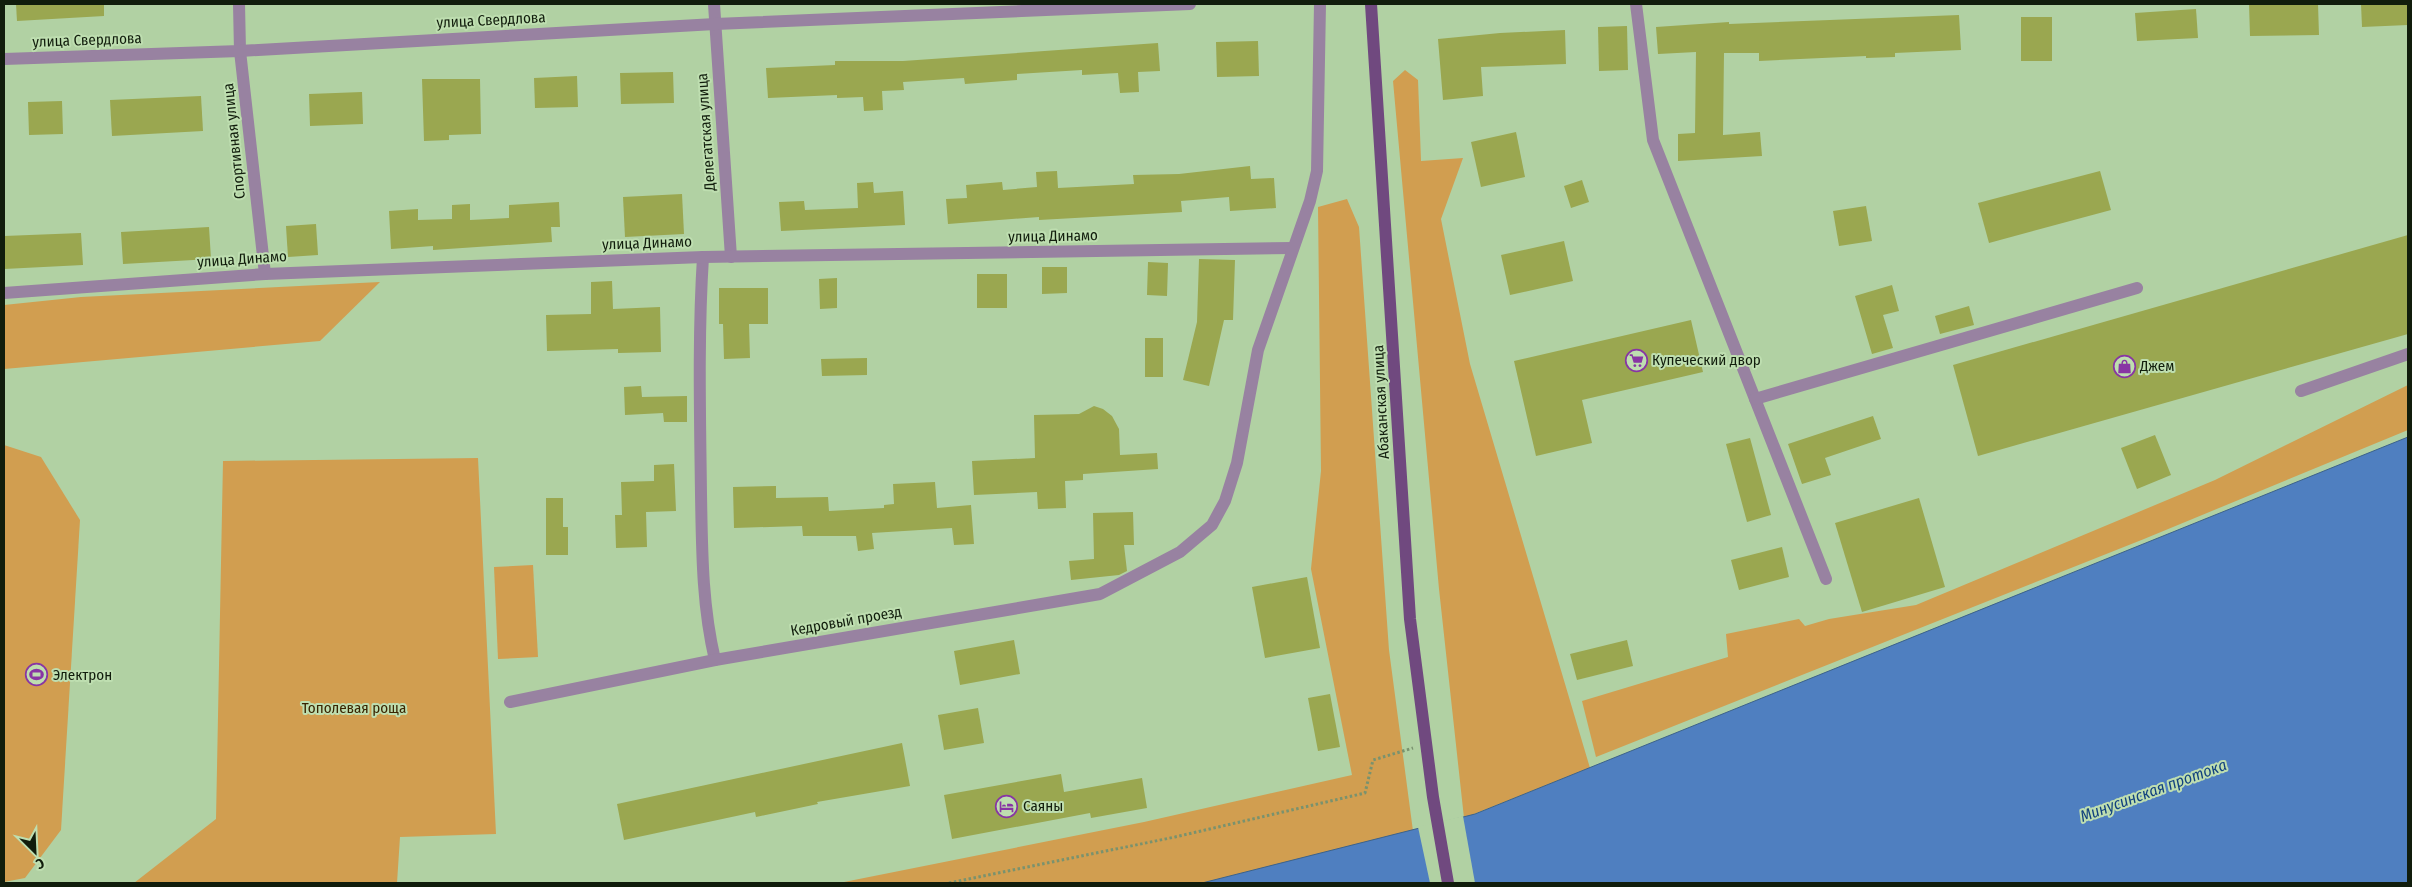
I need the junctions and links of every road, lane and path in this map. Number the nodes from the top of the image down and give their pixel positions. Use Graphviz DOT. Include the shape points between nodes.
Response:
graph roads {
  1 [pos="239,4"];
  2 [pos="714,4"];
  3 [pos="1190,4"];
  4 [pos="1320,4"];
  5 [pos="1372,4"];
  6 [pos="1636,4"];
  7 [pos="715,24"];
  8 [pos="240,51"];
  9 [pos="4,59"];
  10 [pos="1293,248"];
  11 [pos="703,257"];
  12 [pos="731,257"];
  13 [pos="265,274"];
  14 [pos="2137,288"];
  15 [pos="4,292"];
  16 [pos="2408,354"];
  17 [pos="2301,391"];
  18 [pos="1755,399"];
  19 [pos="1826,578"];
  20 [pos="715,660"];
  21 [pos="510,702"];
  22 [pos="1425,744"];
  23 [pos="949,883"];
  24 [pos="1448,883"];
  1 -- 8 [label="street, Спортивная улица"];
  2 -- 7 [label="street, Делегатская улица"];
  3 -- 7 [label="street, улица Свердлова"];
  4 -- 10 [label="street" via="1317,171"];
  5 -- 22 [label="main road, Абаканская улица" via="1410,619"];
  6 -- 18 [label="street" via="1653,140"];
  7 -- 8 [label="street, улица Свердлова"];
  7 -- 12 [label="street, Делегатская улица"];
  8 -- 9 [label="street, улица Свердлова"];
  8 -- 13 [label="street, Спортивная улица"];
  10 -- 12 [label="street, улица Динамо"];
  10 -- 20 [label="street, Кедровый проезд" via="1258,350 1236,463 1225,501 1212,525 1180,552 1100,594"];
  11 -- 12 [label="street, улица Динамо"];
  11 -- 13 [label="street, улица Динамо"];
  11 -- 20 [label="street" via="699,320 702,549 709,634"];
  13 -- 15 [label="street, улица Динамо"];
  14 -- 18 [label="street"];
  16 -- 17 [label="street"];
  18 -- 19 [label="street"];
  20 -- 21 [label="street, Кедровый проезд"];
  22 -- 23 [label="path" via="1373,760 1365,793 1184,835"];
  22 -- 24 [label="main road, Абаканская улица"];
}
